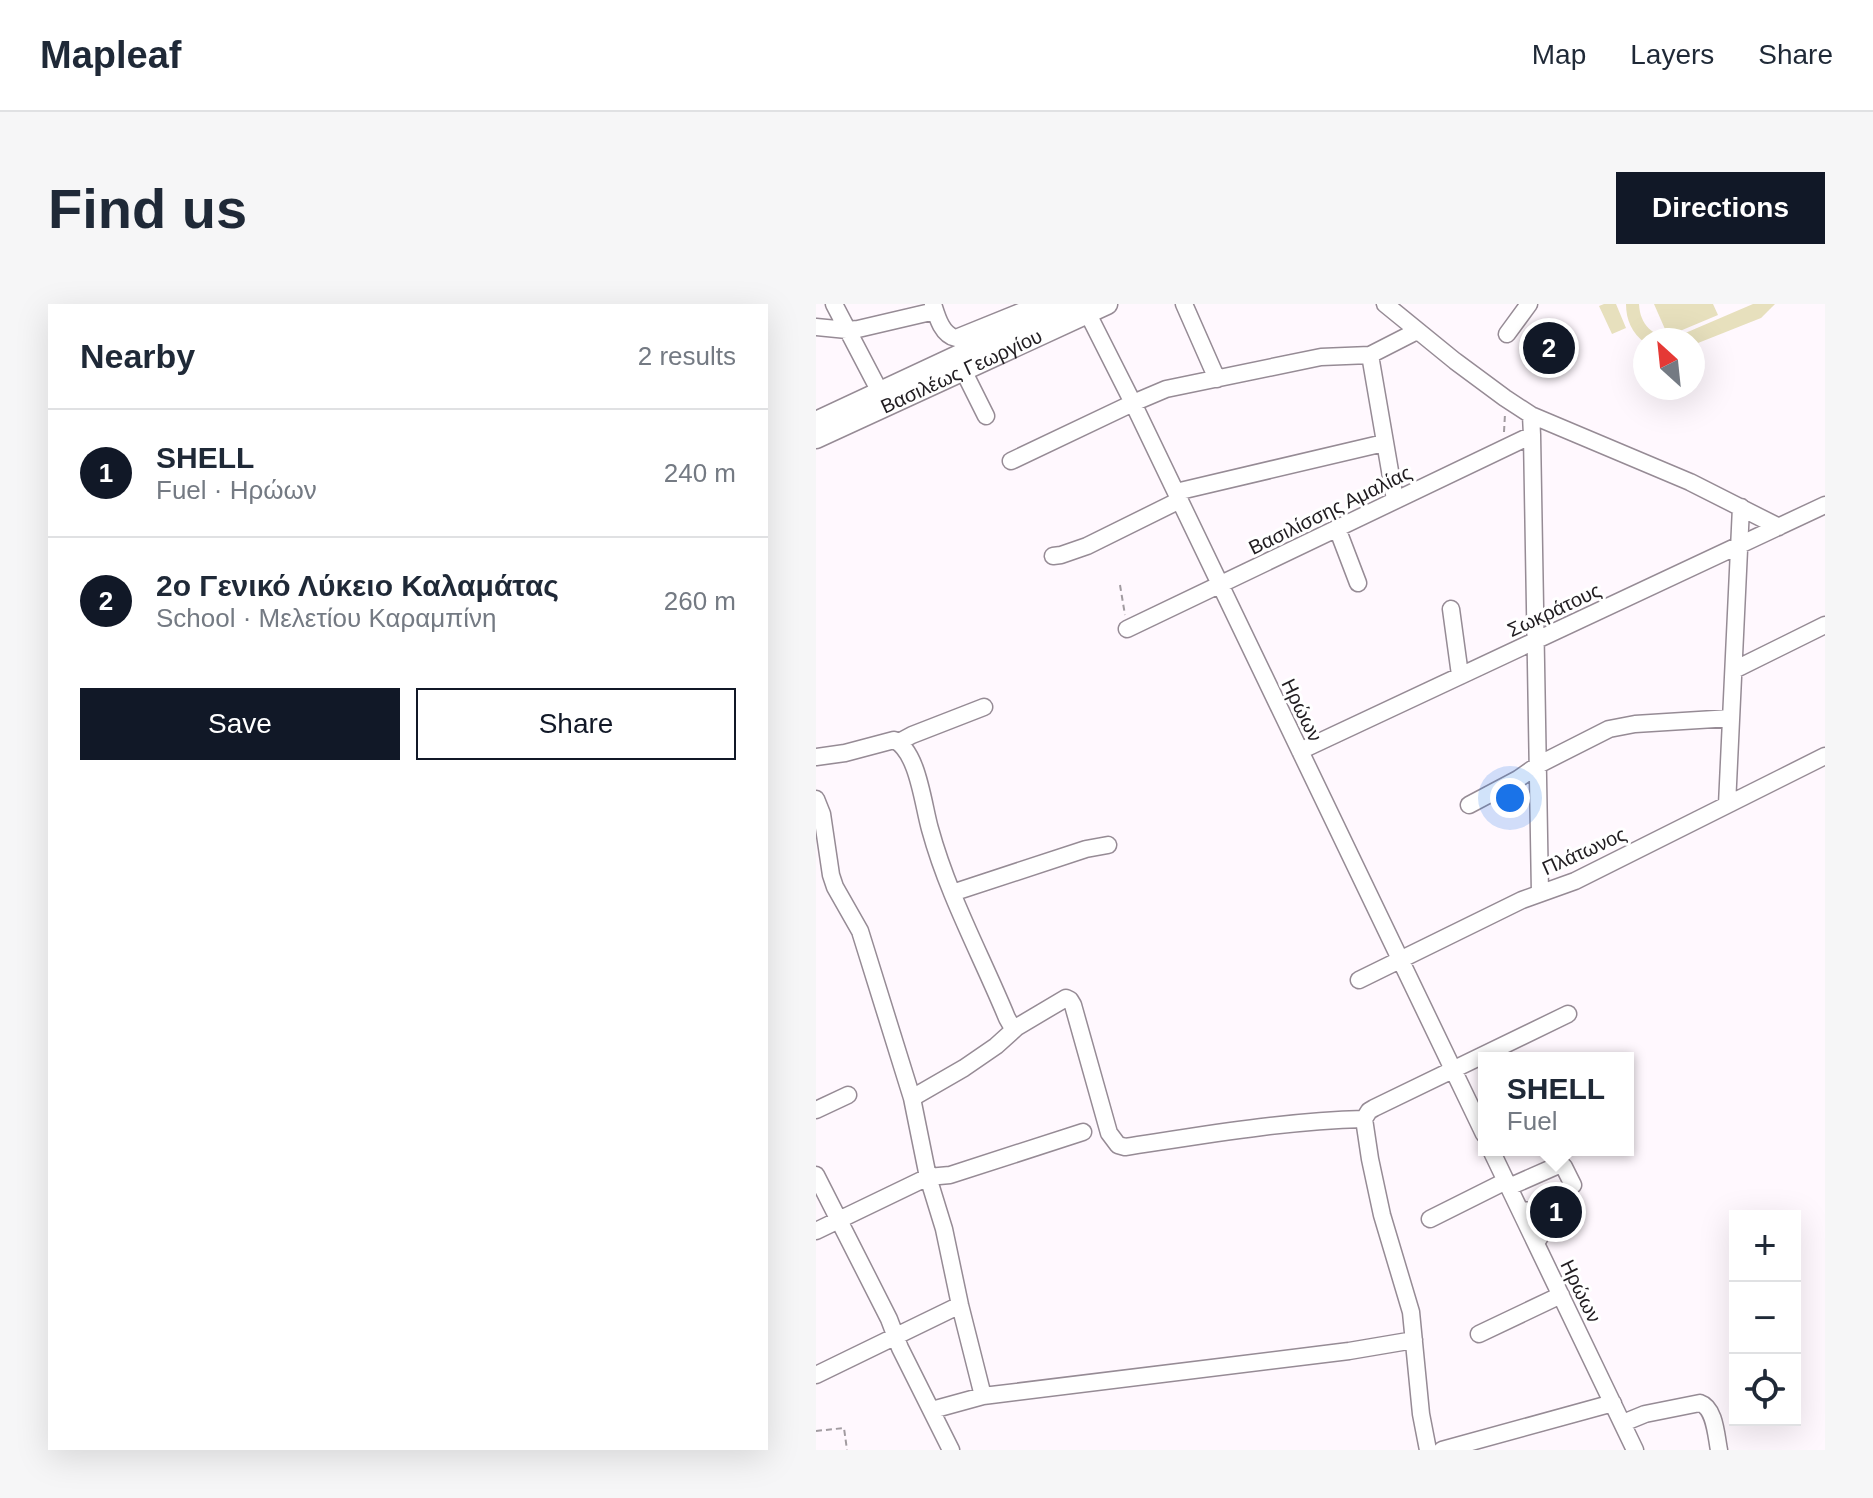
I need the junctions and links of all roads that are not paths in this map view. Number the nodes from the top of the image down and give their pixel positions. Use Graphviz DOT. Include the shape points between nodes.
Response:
graph roads {
  1 [pos="834,304"];
  2 [pos="1040,304"];
  3 [pos="1107,304"];
  4 [pos="1184,304"];
  5 [pos="1385,304"];
  6 [pos="1529,304"];
  7 [pos="1080,307"];
  8 [pos="934,308"];
  9 [pos="816,327"];
  10 [pos="847,330"];
  11 [pos="1417,331"];
  12 [pos="1507,334"];
  13 [pos="1370,355"];
  14 [pos="963,370"];
  15 [pos="1217,379"];
  16 [pos="880,392"];
  17 [pos="1133,403"];
  18 [pos="1531,415"];
  19 [pos="986,416"];
  20 [pos="816,422"];
  21 [pos="1532,435"];
  22 [pos="816,438"];
  23 [pos="1384,443"];
  24 [pos="1011,461"];
  25 [pos="1178,496"];
  26 [pos="1395,500"];
  27 [pos="1825,505"];
  28 [pos="1741,507"];
  29 [pos="1779,527"];
  30 [pos="1337,528"];
  31 [pos="1739,546"];
  32 [pos="1053,556"];
  33 [pos="1358,583"];
  34 [pos="1220,585"];
  35 [pos="1451,609"];
  36 [pos="1825,625"];
  37 [pos="1127,629"];
  38 [pos="1535,640"];
  39 [pos="1734,670"];
  40 [pos="1460,675"];
  41 [pos="984,707"];
  42 [pos="1731,718"];
  43 [pos="899,742"];
  44 [pos="1300,751"];
  45 [pos="1825,756"];
  46 [pos="816,757"];
  47 [pos="1538,765"];
  48 [pos="816,799"];
  49 [pos="1469,805"];
  50 [pos="1727,805"];
  51 [pos="1108,845"];
  52 [pos="952,893"];
  53 [pos="1540,893"];
  54 [pos="1400,960"];
  55 [pos="1359,980"];
  56 [pos="1568,1014"];
  57 [pos="1017,1027"];
  58 [pos="1488,1052"];
  59 [pos="1478,1057"];
  60 [pos="1452,1069"];
  61 [pos="848,1095"];
  62 [pos="912,1098"];
  63 [pos="816,1110"];
  64 [pos="1478,1118"];
  65 [pos="1364,1119"];
  66 [pos="1083,1132"];
  67 [pos="1494,1156"];
  68 [pos="816,1175"];
  69 [pos="928,1177"];
  70 [pos="1508,1184"];
  71 [pos="1573,1185"];
  72 [pos="1430,1219"];
  73 [pos="838,1220"];
  74 [pos="816,1231"];
  75 [pos="1561,1295"];
  76 [pos="960,1305"];
  77 [pos="1479,1334"];
  78 [pos="895,1336"];
  79 [pos="1414,1340"];
  80 [pos="816,1375"];
  81 [pos="983,1396"];
  82 [pos="1613,1403"];
  83 [pos="932,1410"];
  84 [pos="1623,1423"];
  85 [pos="951,1450"];
  86 [pos="1428,1450"];
  87 [pos="1442,1450"];
  88 [pos="1635,1450"];
  89 [pos="1719,1450"];
  1 -- 10 [label="street"];
  2 -- 8 [label="street" via="956,338 944,331"];
  3 -- 7 [label="main road, Βασιλέως Γεωργίου"];
  4 -- 15 [label="street"];
  5 -- 11 [label="street"];
  6 -- 12 [label="street"];
  7 -- 14 [label="main road, Βασιλέως Γεωργίου"];
  7 -- 16 [label="main road, Βασιλέως Γεωργίου"];
  7 -- 17 [label="street, Ηρώων"];
  8 -- 10 [label="street"];
  9 -- 10 [label="street"];
  10 -- 16 [label="street"];
  11 -- 13 [label="street"];
  11 -- 18 [label="street"];
  13 -- 15 [label="street" via="1321,357"];
  13 -- 23 [label="street"];
  14 -- 19 [label="street"];
  14 -- 22 [label="main road, Βασιλέως Γεωργίου"];
  15 -- 17 [label="street" via="1166,389"];
  16 -- 20 [label="main road, Βασιλέως Γεωργίου"];
  17 -- 24 [label="street"];
  17 -- 25 [label="street, Ηρώων"];
  18 -- 21 [label="street"];
  18 -- 28 [label="street"];
  21 -- 26 [label="street, Βασιλίσσης Αμαλίας"];
  21 -- 38 [label="street"];
  23 -- 25 [label="street"];
  23 -- 26 [label="street"];
  25 -- 32 [label="street" via="1087,546"];
  25 -- 34 [label="street, Ηρώων"];
  26 -- 30 [label="street, Βασιλίσσης Αμαλίας"];
  27 -- 29 [label="street, Σωκράτους"];
  28 -- 29 [label="street"];
  28 -- 31 [label="street"];
  29 -- 31 [label="street, Σωκράτους"];
  30 -- 33 [label="street"];
  30 -- 34 [label="street, Βασιλίσσης Αμαλίας"];
  31 -- 38 [label="street, Σωκράτους"];
  31 -- 39 [label="street"];
  34 -- 37 [label="street, Βασιλίσσης Αμαλίας"];
  34 -- 44 [label="street, Ηρώων"];
  35 -- 40 [label="street"];
  36 -- 39 [label="street"];
  38 -- 40 [label="street, Σωκράτους"];
  38 -- 47 [label="street"];
  39 -- 42 [label="street"];
  40 -- 44 [label="street, Σωκράτους"];
  41 -- 43 [label="street"];
  42 -- 47 [label="street" via="1617,726"];
  42 -- 50 [label="street"];
  43 -- 46 [label="street"];
  43 -- 52 [label="street" via="914,766"];
  44 -- 54 [label="street, Ηρώων"];
  45 -- 50 [label="street, Πλάτωνος"];
  47 -- 49 [label="street"];
  47 -- 53 [label="street"];
  48 -- 62 [label="street" via="831,875 860,931"];
  50 -- 53 [label="street, Πλάτωνος" via="1575,881"];
  51 -- 52 [label="street"];
  52 -- 57 [label="street" via="1007,1018"];
  53 -- 54 [label="street, Πλάτωνος"];
  54 -- 55 [label="street, Πλάτωνος"];
  54 -- 60 [label="street, Ηρώων"];
  56 -- 58 [label="street"];
  57 -- 62 [label="street" via="964,1068"];
  57 -- 65 [label="street" via="1061,1000 1070,1000 1109,1133 1125,1147 1257,1127"];
  59 -- 60 [label="street"];
  60 -- 64 [label="street, Ηρώων"];
  60 -- 65 [label="street" via="1374,1108"];
  61 -- 63 [label="street"];
  62 -- 69 [label="street"];
  65 -- 79 [label="street" via="1378,1201 1411,1312"];
  66 -- 69 [label="street" via="950,1175"];
  67 -- 70 [label="street, Ηρώων"];
  68 -- 73 [label="street"];
  69 -- 73 [label="street"];
  69 -- 76 [label="street"];
  70 -- 71 [label="street" via="1561,1164"];
  70 -- 72 [label="street"];
  70 -- 75 [label="street, Ηρώων"];
  73 -- 74 [label="street"];
  73 -- 78 [label="street"];
  75 -- 77 [label="street"];
  75 -- 82 [label="street, Ηρώων"];
  76 -- 78 [label="street"];
  76 -- 81 [label="street"];
  78 -- 80 [label="street"];
  78 -- 83 [label="street"];
  79 -- 81 [label="street"];
  79 -- 86 [label="street"];
  81 -- 83 [label="street"];
  82 -- 84 [label="street, Ηρώων"];
  82 -- 87 [label="street"];
  83 -- 85 [label="street"];
  84 -- 88 [label="street, Ηρώων"];
  84 -- 89 [label="street" via="1700,1403 1710,1412"];
}
